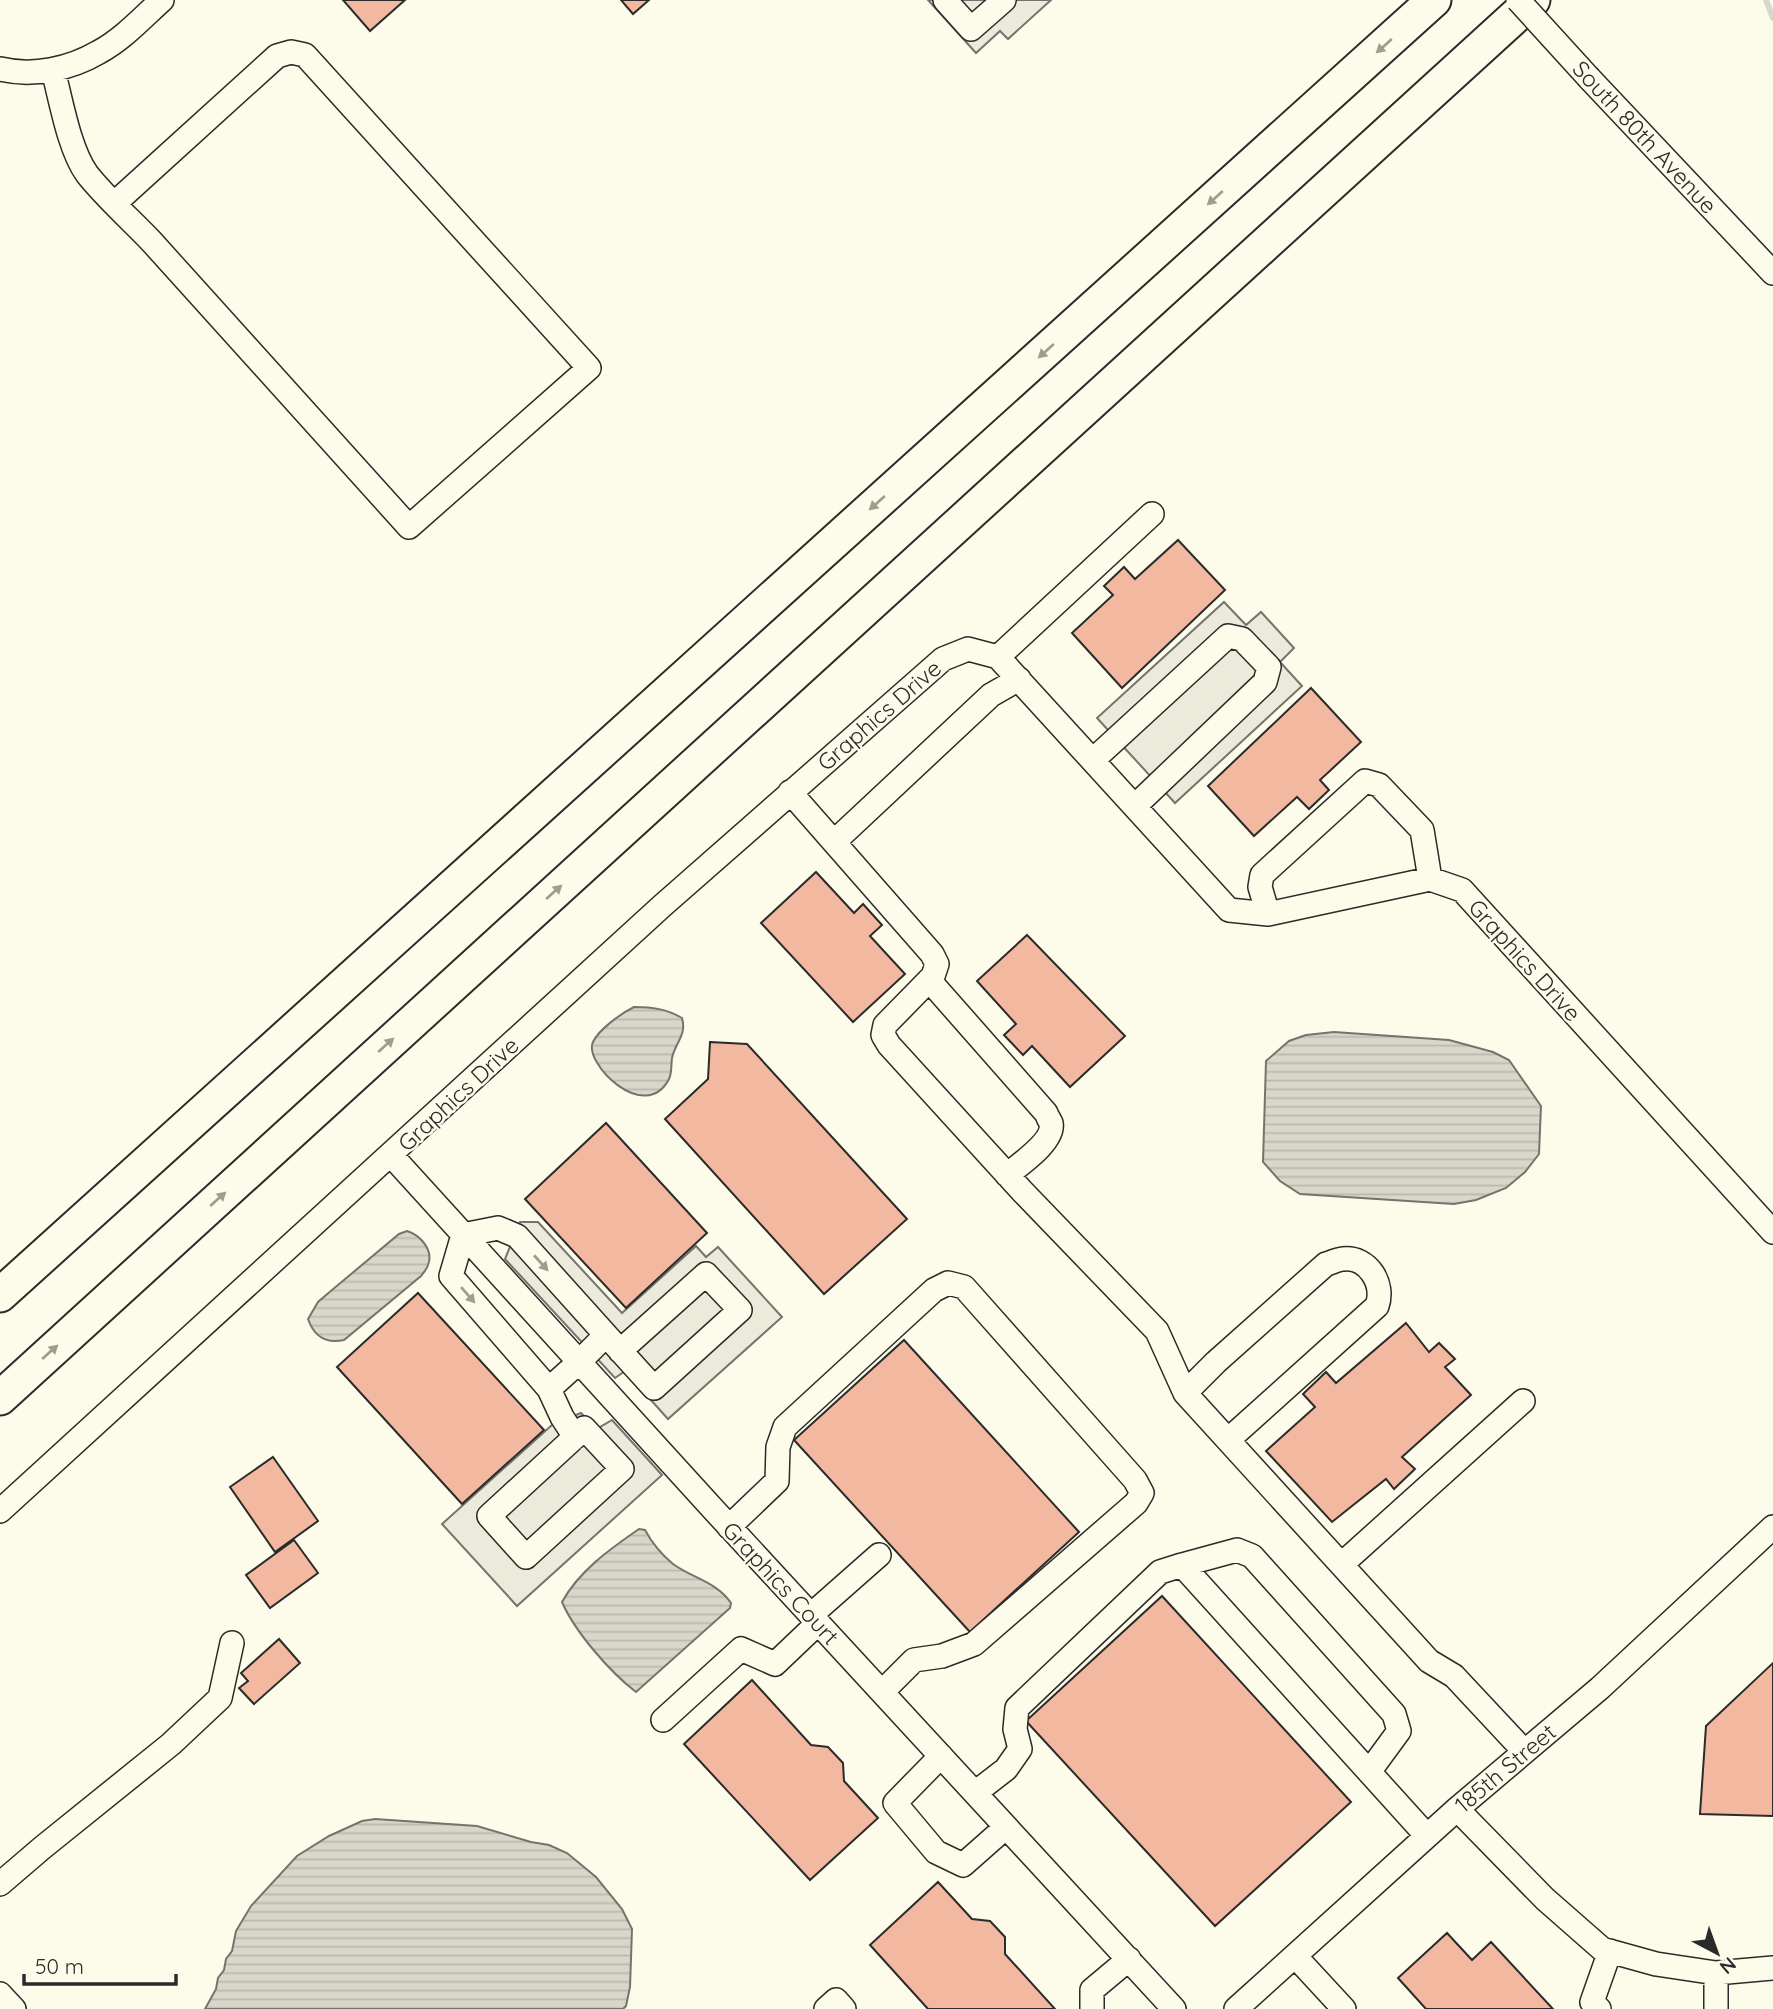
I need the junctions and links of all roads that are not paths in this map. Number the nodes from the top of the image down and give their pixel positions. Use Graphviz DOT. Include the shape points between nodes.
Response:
graph roads {
  1 [pos="162,0"];
  2 [pos="944,0"];
  3 [pos="1004,0"];
  4 [pos="1434,0"];
  5 [pos="1518,0"];
  6 [pos="1533,0"];
  7 [pos="0,69"];
  8 [pos="53,70"];
  9 [pos="115,203"];
  10 [pos="1773,273"];
  11 [pos="1152,514"];
  12 [pos="998,657"];
  13 [pos="1019,680"];
  14 [pos="1093,760"];
  15 [pos="790,792"];
  16 [pos="1135,806"];
  17 [pos="834,842"];
  18 [pos="1430,879"];
  19 [pos="1268,914"];
  20 [pos="929,980"];
  21 [pos="391,1155"];
  22 [pos="1007,1175"];
  23 [pos="1773,1231"];
  24 [pos="463,1235"];
  25 [pos="0,1295"];
  26 [pos="613,1343"];
  27 [pos="579,1363"];
  28 [pos="549,1389"];
  29 [pos="1185,1393"];
  30 [pos="0,1398"];
  31 [pos="1523,1401"];
  32 [pos="575,1437"];
  33 [pos="1228,1440"];
  34 [pos="0,1511"];
  35 [pos="729,1527"];
  36 [pos="1773,1527"];
  37 [pos="879,1555"];
  38 [pos="1342,1564"];
  39 [pos="1182,1565"];
  40 [pos="814,1619"];
  41 [pos="232,1643"];
  42 [pos="882,1692"];
  43 [pos="663,1720"];
  44 [pos="1524,1751"];
  45 [pos="941,1756"];
  46 [pos="1370,1772"];
  47 [pos="975,1793"];
  48 [pos="1457,1809"];
  49 [pos="1006,1826"];
  50 [pos="1427,1836"];
  51 [pos="0,1884"];
  52 [pos="1610,1951"];
  53 [pos="1295,1956"];
  54 [pos="1129,1959"];
  55 [pos="1773,1968"];
  56 [pos="1716,1973"];
  57 [pos="0,1994"];
  58 [pos="14,2009"];
  59 [pos="826,2009"];
  60 [pos="844,2009"];
  61 [pos="1092,2009"];
  62 [pos="1174,2009"];
  63 [pos="1236,2009"];
  64 [pos="1344,2009"];
  65 [pos="1599,2009"];
  66 [pos="1716,2009"];
  1 -- 8 [label="street" via="99,52"];
  2 -- 3 [label="street" via="971,29"];
  4 -- 25 [label="highway, one-way"];
  5 -- 10 [label="street, South 80th Avenue, bridge"];
  30 -- 6 [label="highway, one-way"];
  7 -- 8 [label="street" via="17,73"];
  8 -- 9 [label="street" via="75,150 87,173"];
  9 -- 9 [label="street" via="278,56 291,52 306,55 589,368 409,527"];
  11 -- 12 [label="street"];
  12 -- 13 [label="street"];
  12 -- 15 [label="street, Graphics Drive" via="968,649 943,659"];
  13 -- 14 [label="street"];
  13 -- 17 [label="street" via="991,695"];
  14 -- 16 [label="street"];
  14 -- 16 [label="street" via="1228,636 1242,639 1269,667 1265,682"];
  15 -- 17 [label="street"];
  15 -- 21 [label="street, Graphics Drive"];
  16 -- 19 [label="street" via="1229,910"];
  17 -- 20 [label="street" via="932,954 937,964"];
  18 -- 19 [label="street"];
  18 -- 19 [label="street" via="1422,830 1379,785 1365,781 1262,875 1260,887"];
  18 -- 23 [label="street, Graphics Drive" via="1462,890"];
  20 -- 22 [label="street" via="1052,1123 1051,1133 1038,1149"];
  20 -- 22 [label="street" via="885,1025 883,1035 902,1062"];
  21 -- 24 [label="street, Graphics Court"];
  21 -- 34 [label="street, Graphics Drive"];
  22 -- 29 [label="street" via="1157,1331"];
  24 -- 26 [label="street, one-way" via="498,1227 517,1236"];
  24 -- 27 [label="street, Graphics Court"];
  24 -- 28 [label="street, one-way" via="452,1276"];
  26 -- 26 [label="street" via="654,1388 740,1311 706,1274"];
  26 -- 27 [label="street"];
  27 -- 28 [label="street"];
  27 -- 35 [label="street, Graphics Court"];
  28 -- 32 [label="street"];
  29 -- 33 [label="street"];
  29 -- 33 [label="street" via="1326,1264 1359,1261 1373,1274 1380,1286 1377,1306"];
  31 -- 38 [label="street"];
  32 -- 32 [label="street" via="489,1516 526,1557 622,1469 584,1429"];
  33 -- 38 [label="street"];
  35 -- 40 [label="street, Graphics Court"];
  35 -- 42 [label="street" via="777,1481 778,1447 785,1427 934,1290 948,1283 964,1287 1142,1493 974,1644 914,1660"];
  36 -- 44 [label="street, 185th Street" via="1600,1688"];
  37 -- 40 [label="street"];
  38 -- 44 [label="street" via="1429,1661 1454,1676"];
  39 -- 46 [label="street"];
  39 -- 46 [label="street" via="1237,1550 1252,1556 1394,1714 1399,1731"];
  39 -- 47 [label="street" via="1160,1572 1017,1708 1015,1729 1020,1749 1006,1769"];
  40 -- 42 [label="street, Graphics Court"];
  40 -- 43 [label="street" via="775,1664 741,1649"];
  41 -- 51 [label="street" via="220,1698"];
  42 -- 45 [label="street, Graphics Court"];
  44 -- 48 [label="street, 185th Street"];
  45 -- 47 [label="street, Graphics Court"];
  45 -- 49 [label="street" via="895,1803 936,1852 963,1865"];
  46 -- 50 [label="street"];
  47 -- 49 [label="street, Graphics Court"];
  48 -- 50 [label="street, 185th Street"];
  48 -- 52 [label="street" via="1545,1899"];
  49 -- 54 [label="street, Graphics Court"];
  50 -- 53 [label="street, 185th Street"];
  52 -- 56 [label="street"];
  52 -- 65 [label="street" via="1592,2002"];
  53 -- 63 [label="street, 185th Street"];
  53 -- 64 [label="street"];
  54 -- 61 [label="street" via="1092,1990"];
  54 -- 62 [label="street, Graphics Court"];
  55 -- 56 [label="street"];
  56 -- 66 [label="street"];
  57 -- 58 [label="street"];
  59 -- 60 [label="street" via="836,2000"];
}
